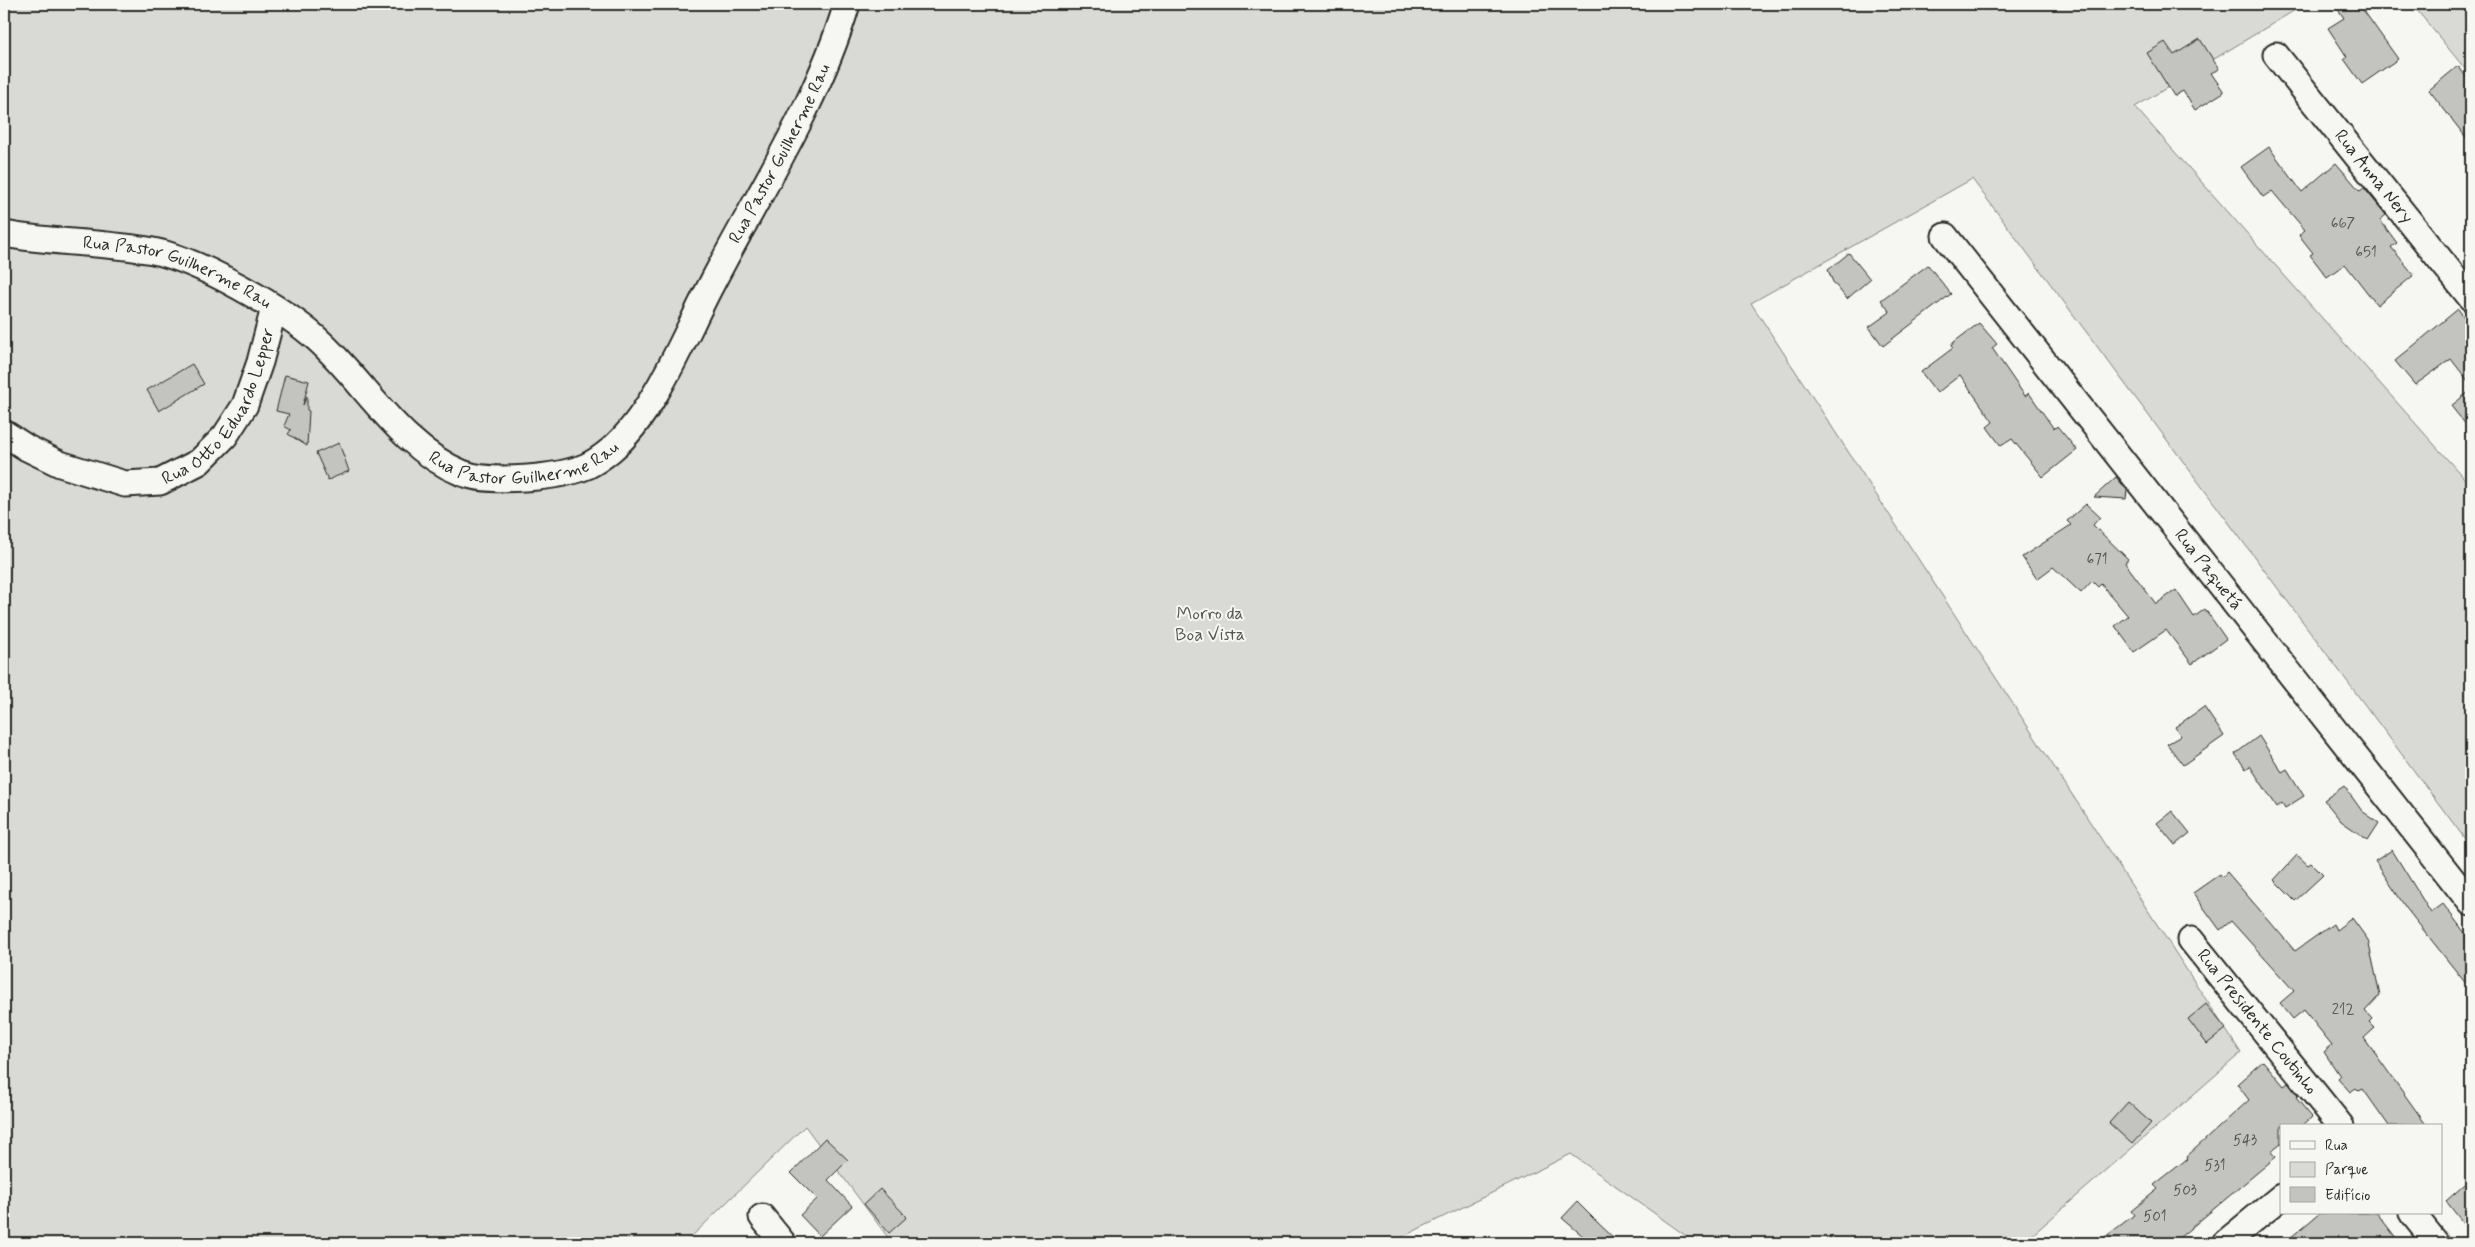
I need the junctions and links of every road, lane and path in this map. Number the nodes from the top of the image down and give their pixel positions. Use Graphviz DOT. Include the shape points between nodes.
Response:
graph roads {
  1 [pos="847,4"];
  2 [pos="2276,55"];
  3 [pos="4,234"];
  4 [pos="1945,236"];
  5 [pos="2471,298"];
  6 [pos="274,308"];
  7 [pos="4,433"];
  8 [pos="2471,903"];
  9 [pos="2191,940"];
  10 [pos="2339,1124"];
  11 [pos="2280,1198"];
  12 [pos="2280,1203"];
  13 [pos="2413,1214"];
  14 [pos="762,1217"];
  15 [pos="783,1243"];
  16 [pos="2225,1243"];
  17 [pos="2248,1243"];
  18 [pos="2436,1243"];
  1 -- 6 [label="street, Rua Pastor Guilherme Rau" via="814,93 661,382 638,421 612,449 588,466 560,474 523,478 464,474 433,458 407,436 320,342"];
  2 -- 5 [label="street, Rua Anna Nery"];
  3 -- 6 [label="street, Rua Pastor Guilherme Rau" via="158,252 209,272"];
  4 -- 8 [label="street, Rua Paquetá"];
  6 -- 7 [label="street, Rua Otto Eduardo Lepper" via="245,405 225,436 199,462 160,482 125,484 60,464"];
  9 -- 10 [label="street, Rua Presidente Coutinho"];
  11 -- 16 [label="street"];
  12 -- 17 [label="street"];
  13 -- 18 [label="street"];
  14 -- 15 [label="street"];
}
